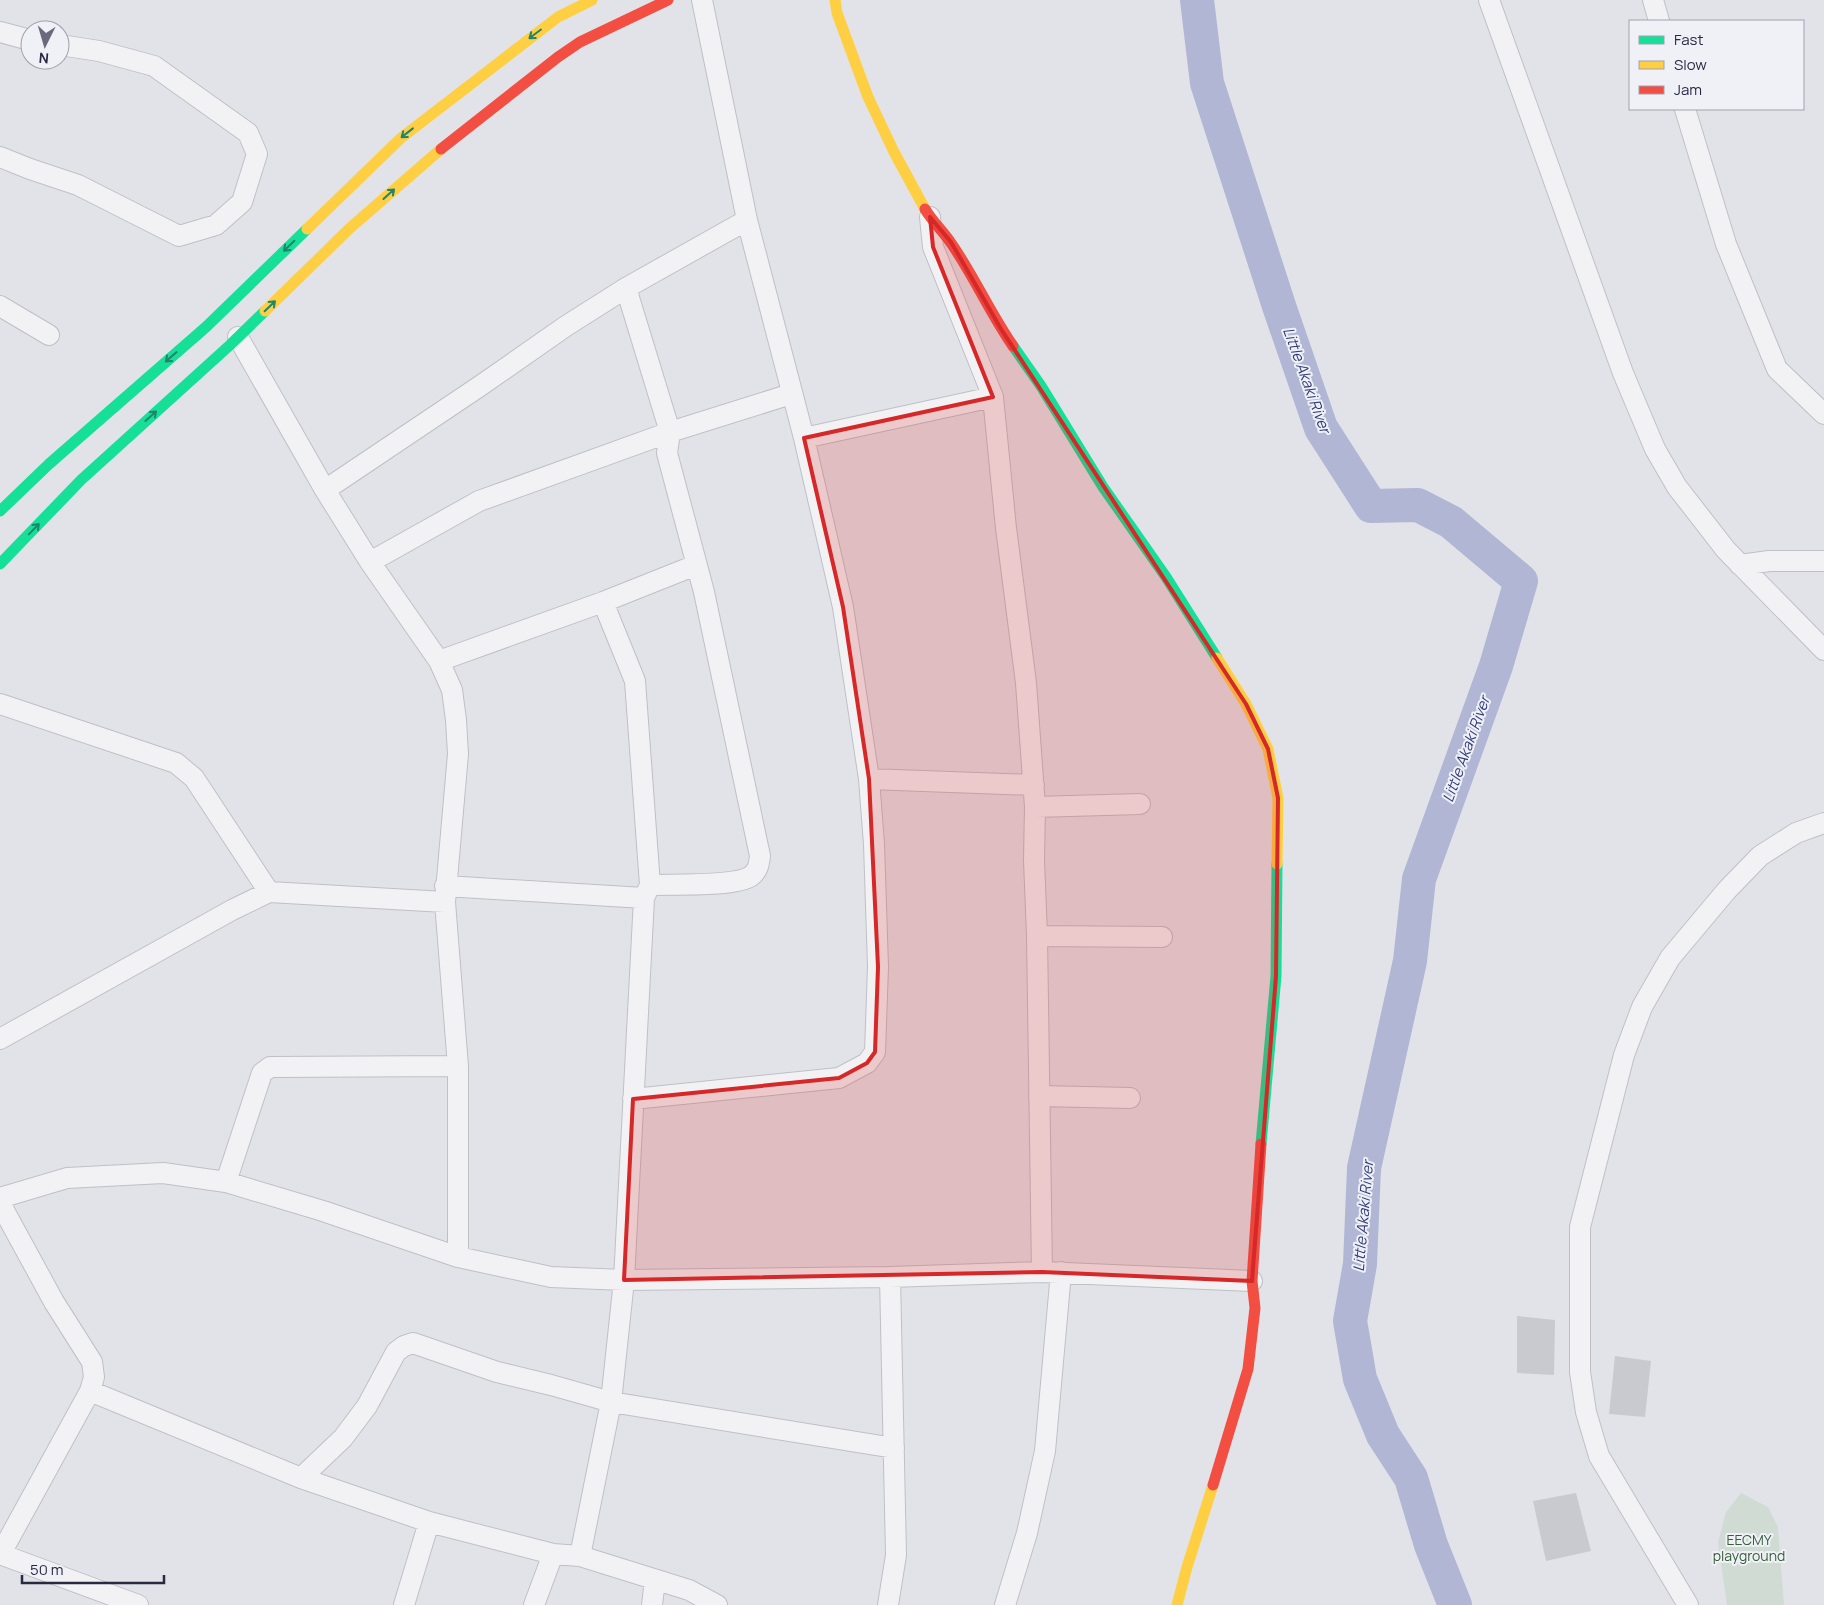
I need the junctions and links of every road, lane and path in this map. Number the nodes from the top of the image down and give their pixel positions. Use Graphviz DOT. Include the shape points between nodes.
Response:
graph roads {
  1 [pos="592,0"];
  2 [pos="668,0"];
  3 [pos="702,0"];
  4 [pos="835,0"];
  5 [pos="1489,0"];
  6 [pos="1653,0"];
  7 [pos="566,12"];
  8 [pos="1659,20"];
  9 [pos="0,32"];
  10 [pos="20,37"];
  11 [pos="70,47"];
  12 [pos="1685,110"];
  13 [pos="0,156"];
  14 [pos="930,217"];
  15 [pos="747,220"];
  16 [pos="626,288"];
  17 [pos="0,306"];
  18 [pos="49,335"];
  19 [pos="238,337"];
  20 [pos="791,394"];
  21 [pos="993,397"];
  22 [pos="1824,414"];
  23 [pos="670,432"];
  24 [pos="804,438"];
  25 [pos="325,490"];
  26 [pos="0,511"];
  27 [pos="1824,561"];
  28 [pos="370,562"];
  29 [pos="0,564"];
  30 [pos="696,564"];
  31 [pos="1740,565"];
  32 [pos="603,602"];
  33 [pos="1824,650"];
  34 [pos="439,661"];
  35 [pos="0,704"];
  36 [pos="869,779"];
  37 [pos="1034,785"];
  38 [pos="1140,804"];
  39 [pos="1035,807"];
  40 [pos="1824,823"];
  41 [pos="647,891"];
  42 [pos="269,892"];
  43 [pos="445,894"];
  44 [pos="1037,936"];
  45 [pos="1162,937"];
  46 [pos="0,1039"];
  47 [pos="458,1066"];
  48 [pos="1039,1096"];
  49 [pos="1130,1098"];
  50 [pos="633,1099"];
  51 [pos="226,1182"];
  52 [pos="0,1198"];
  53 [pos="0,1203"];
  54 [pos="458,1257"];
  55 [pos="1052,1272"];
  56 [pos="890,1276"];
  57 [pos="624,1280"];
  58 [pos="1252,1281"];
  59 [pos="90,1391"];
  60 [pos="611,1402"];
  61 [pos="894,1448"];
  62 [pos="301,1478"];
  63 [pos="430,1522"];
  64 [pos="553,1554"];
  65 [pos="0,1555"];
  66 [pos="580,1556"];
  67 [pos="655,1580"];
  68 [pos="138,1605"];
  69 [pos="404,1605"];
  70 [pos="534,1605"];
  71 [pos="652,1605"];
  72 [pos="717,1605"];
  73 [pos="888,1605"];
  74 [pos="1005,1605"];
  75 [pos="1177,1605"];
  76 [pos="1688,1605"];
  1 -- 7 [label="street"];
  19 -- 2 [label="street, one-way" via="350,228 427,160 577,39"];
  3 -- 15 [label="street"];
  4 -- 14 [label="street" via="836,13 868,97"];
  5 -- 31 [label="street" via="1623,373 1654,449 1677,487"];
  6 -- 8 [label="street"];
  7 -- 26 [label="street, one-way" via="400,138 206,327"];
  9 -- 10 [label="street"];
  11 -- 13 [label="street" via="154,66 248,132 257,154 242,202 216,226 179,236 78,185"];
  12 -- 22 [label="street" via="1726,244 1777,369"];
  14 -- 21 [label="street" via="933,247"];
  14 -- 58 [label="street" via="951,242 1001,329 1181,601 1246,704 1268,749 1278,798 1276,976"];
  15 -- 16 [label="street"];
  15 -- 20 [label="street"];
  16 -- 23 [label="street"];
  16 -- 25 [label="street"];
  17 -- 18 [label="street"];
  19 -- 25 [label="street"];
  29 -- 19 [label="street, one-way" via="80,480"];
  20 -- 23 [label="street"];
  20 -- 24 [label="street"];
  21 -- 24 [label="street"];
  21 -- 37 [label="street" via="1026,683"];
  23 -- 28 [label="street" via="479,501"];
  23 -- 30 [label="street" via="667,453"];
  24 -- 36 [label="street" via="843,607"];
  25 -- 28 [label="street"];
  27 -- 31 [label="street" via="1769,561"];
  28 -- 34 [label="street"];
  30 -- 32 [label="street"];
  30 -- 41 [label="street" via="760,856 758,868 736,882"];
  31 -- 33 [label="street"];
  32 -- 34 [label="street"];
  32 -- 41 [label="street" via="635,681"];
  34 -- 43 [label="street" via="452,690 458,754"];
  35 -- 42 [label="street" via="176,763 194,778"];
  36 -- 37 [label="street"];
  36 -- 50 [label="street" via="878,967 875,1052 866,1063 839,1078"];
  37 -- 39 [label="street"];
  38 -- 39 [label="street"];
  39 -- 44 [label="street"];
  40 -- 76 [label="street" via="1796,833 1760,856 1670,958 1642,1007 1624,1055 1580,1227 1580,1372 1586,1412 1599,1456"];
  41 -- 43 [label="street"];
  41 -- 50 [label="street"];
  42 -- 43 [label="street"];
  42 -- 46 [label="street"];
  43 -- 47 [label="street"];
  44 -- 45 [label="street"];
  44 -- 48 [label="street"];
  47 -- 51 [label="street" via="270,1067 262,1073"];
  47 -- 54 [label="street"];
  48 -- 49 [label="street"];
  48 -- 55 [label="street"];
  50 -- 57 [label="street"];
  51 -- 52 [label="street" via="163,1173 68,1178"];
  51 -- 54 [label="street"];
  53 -- 59 [label="street" via="54,1302 92,1362 94,1377"];
  54 -- 57 [label="street" via="550,1277"];
  55 -- 56 [label="street"];
  55 -- 58 [label="street"];
  55 -- 74 [label="street" via="1045,1451"];
  56 -- 57 [label="street"];
  56 -- 61 [label="street"];
  57 -- 60 [label="street"];
  58 -- 75 [label="street" via="1255,1308 1248,1369"];
  59 -- 62 [label="street"];
  59 -- 65 [label="street"];
  60 -- 61 [label="street"];
  60 -- 62 [label="street" via="497,1372 413,1344 404,1346 396,1352 367,1406 343,1438"];
  60 -- 66 [label="street"];
  61 -- 73 [label="street" via="896,1554"];
  62 -- 63 [label="street"];
  63 -- 64 [label="street"];
  63 -- 69 [label="street"];
  64 -- 66 [label="street"];
  64 -- 70 [label="street"];
  65 -- 68 [label="street"];
  66 -- 67 [label="street"];
  67 -- 71 [label="street"];
  67 -- 72 [label="street" via="689,1590"];
}
